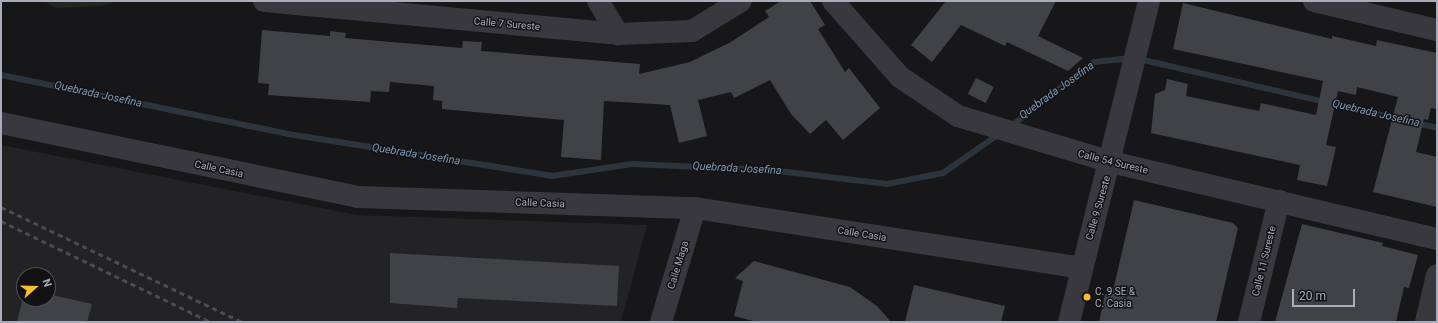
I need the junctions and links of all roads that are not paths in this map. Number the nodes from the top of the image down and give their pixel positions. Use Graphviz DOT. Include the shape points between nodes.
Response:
graph roads {
  1 [pos="264,1"];
  2 [pos="598,1"];
  3 [pos="741,1"];
  4 [pos="833,1"];
  5 [pos="1149,1"];
  6 [pos="1321,2"];
  7 [pos="358,6"];
  8 [pos="1437,30"];
  9 [pos="618,34"];
  10 [pos="1,123"];
  11 [pos="1111,162"];
  12 [pos="1279,201"];
  13 [pos="695,208"];
  14 [pos="1437,239"];
  15 [pos="1081,268"];
  16 [pos="1437,275"];
  17 [pos="661,322"];
  18 [pos="1069,322"];
  19 [pos="1249,322"];
  20 [pos="1426,322"];
  1 -- 7 [label="street, Calle 7 Sureste"];
  2 -- 9 [label="street"];
  3 -- 9 [label="street, Calle 7 Sureste" via="692,31"];
  4 -- 11 [label="street, Calle 54 Sureste" via="900,77 958,116 1020,137"];
  5 -- 11 [label="street, Calle 9 Sureste"];
  6 -- 8 [label="street"];
  7 -- 9 [label="street, Calle 7 Sureste"];
  10 -- 13 [label="street, Calle Casia" via="358,196"];
  11 -- 12 [label="street, Calle 54 Sureste"];
  11 -- 15 [label="street, Calle 9 Sureste"];
  12 -- 14 [label="street, Calle 54 Sureste"];
  12 -- 19 [label="street, Calle 11 Sureste"];
  13 -- 15 [label="street, Calle Casia"];
  13 -- 17 [label="street, Calle Maga"];
  15 -- 18 [label="street, Calle 9 Sureste"];
  16 -- 20 [label="street"];
}
